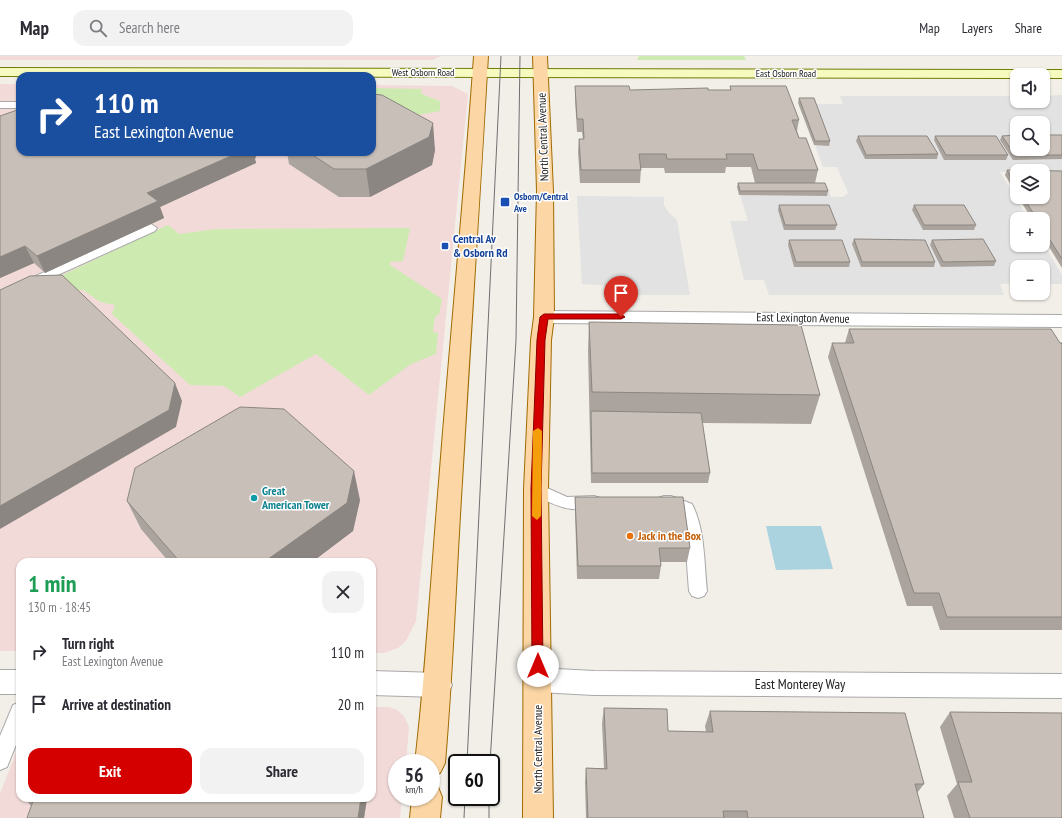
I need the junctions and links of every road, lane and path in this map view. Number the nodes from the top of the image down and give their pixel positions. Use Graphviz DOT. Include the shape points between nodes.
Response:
graph roads {
  1 [pos="481,64"];
  2 [pos="540,64"];
  3 [pos="0,72"];
  4 [pos="510,72"];
  5 [pos="1062,74"];
  6 [pos="0,105"];
  7 [pos="16,105"];
  8 [pos="151,228"];
  9 [pos="0,297"];
  10 [pos="544,317"];
  11 [pos="1062,321"];
  12 [pos="536,489"];
  13 [pos="608,502"];
  14 [pos="650,502"];
  15 [pos="698,591"];
  16 [pos="538,680"];
  17 [pos="0,682"];
  18 [pos="16,682"];
  19 [pos="376,683"];
  20 [pos="438,685"];
  21 [pos="1062,686"];
  22 [pos="16,721"];
  23 [pos="431,754"];
  24 [pos="0,760"];
  25 [pos="426,806"];
  26 [pos="425,818"];
  27 [pos="538,818"];
  1 -- 3 [label="main road, West Osborn Road"];
  1 -- 4 [label="main road, West Osborn Road"];
  1 -- 20 [label="main road"];
  2 -- 4 [label="main road, East Osborn Road"];
  2 -- 5 [label="main road, East Osborn Road"];
  2 -- 10 [label="main road, North Central Avenue" via="545,191"];
  6 -- 7 [label="lane"];
  8 -- 9 [label="lane"];
  10 -- 11 [label="street, East Lexington Avenue"];
  10 -- 12 [label="main road, North Central Avenue"];
  12 -- 13 [label="lane" via="565,503"];
  12 -- 16 [label="main road, North Central Avenue"];
  14 -- 15 [label="lane" via="671,502 686,508 692,524"];
  16 -- 21 [label="street, East Monterey Way" via="594,683"];
  16 -- 27 [label="main road, North Central Avenue"];
  17 -- 18 [label="street"];
  19 -- 20 [label="street"];
  20 -- 23 [label="main road"];
  22 -- 24 [label="lane"];
  25 -- 26 [label="main road"];
}
